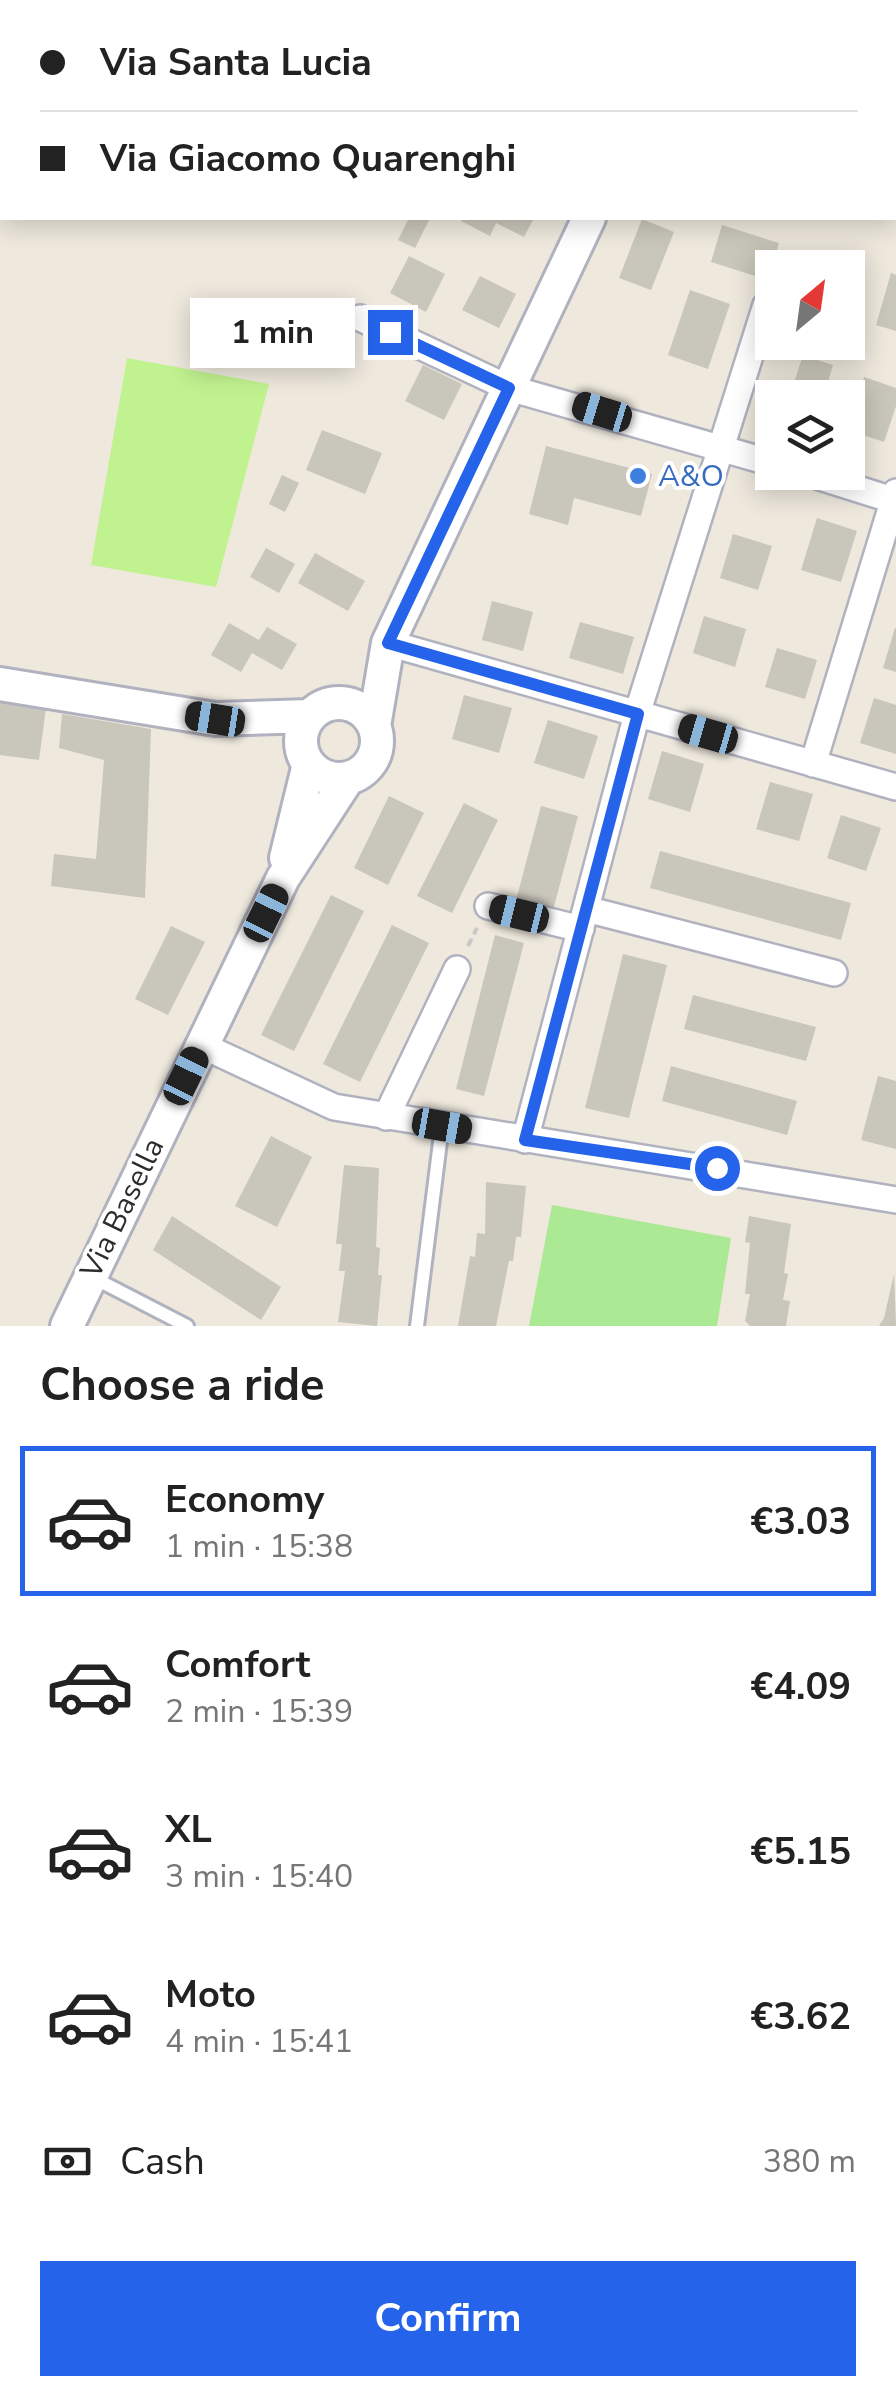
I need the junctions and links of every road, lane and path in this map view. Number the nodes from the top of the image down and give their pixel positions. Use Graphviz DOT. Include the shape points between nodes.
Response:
graph roads {
  1 [pos="589,220"];
  2 [pos="360,318"];
  3 [pos="755,341"];
  4 [pos="509,388"];
  5 [pos="723,447"];
  6 [pos="755,457"];
  7 [pos="865,489"];
  8 [pos="895,498"];
  9 [pos="388,643"];
  10 [pos="0,684"];
  11 [pos="320,710"];
  12 [pos="638,714"];
  13 [pos="215,719"];
  14 [pos="374,726"];
  15 [pos="306,759"];
  16 [pos="813,764"];
  17 [pos="348,778"];
  18 [pos="896,787"];
  19 [pos="283,878"];
  20 [pos="488,906"];
  21 [pos="583,918"];
  22 [pos="457,970"];
  23 [pos="834,973"];
  24 [pos="200,1046"];
  25 [pos="386,1116"];
  26 [pos="442,1126"];
  27 [pos="525,1140"];
  28 [pos="896,1200"];
  29 [pos="90,1276"];
  30 [pos="67,1325"];
  31 [pos="188,1326"];
  32 [pos="417,1326"];
  1 -- 4 [label="street"];
  2 -- 4 [label="street"];
  3 -- 5 [label="street"];
  4 -- 5 [label="street"];
  4 -- 9 [label="street"];
  5 -- 6 [label="street"];
  5 -- 12 [label="street"];
  7 -- 8 [label="street"];
  8 -- 16 [label="street"];
  9 -- 11 [label="street"];
  9 -- 12 [label="street"];
  9 -- 14 [label="street"];
  10 -- 13 [label="street"];
  11 -- 13 [label="street"];
  11 -- 14 [label="street" via="360,710"];
  11 -- 15 [label="street" via="302,734"];
  12 -- 16 [label="street"];
  12 -- 21 [label="street"];
  13 -- 15 [label="street"];
  14 -- 17 [label="street" via="370,764"];
  15 -- 17 [label="street" via="326,777"];
  15 -- 19 [label="street, Via Basella"];
  16 -- 18 [label="street"];
  17 -- 19 [label="street, Via Basella"];
  19 -- 24 [label="street, Via Basella"];
  20 -- 21 [label="street"];
  20 -- 22 [label="path"];
  21 -- 23 [label="street"];
  21 -- 27 [label="street"];
  22 -- 25 [label="street"];
  24 -- 25 [label="street" via="334,1107"];
  24 -- 29 [label="street, Via Basella"];
  25 -- 26 [label="street"];
  26 -- 27 [label="street"];
  26 -- 32 [label="lane"];
  27 -- 28 [label="street"];
  29 -- 30 [label="street, Via Basella"];
  29 -- 31 [label="lane"];
}
